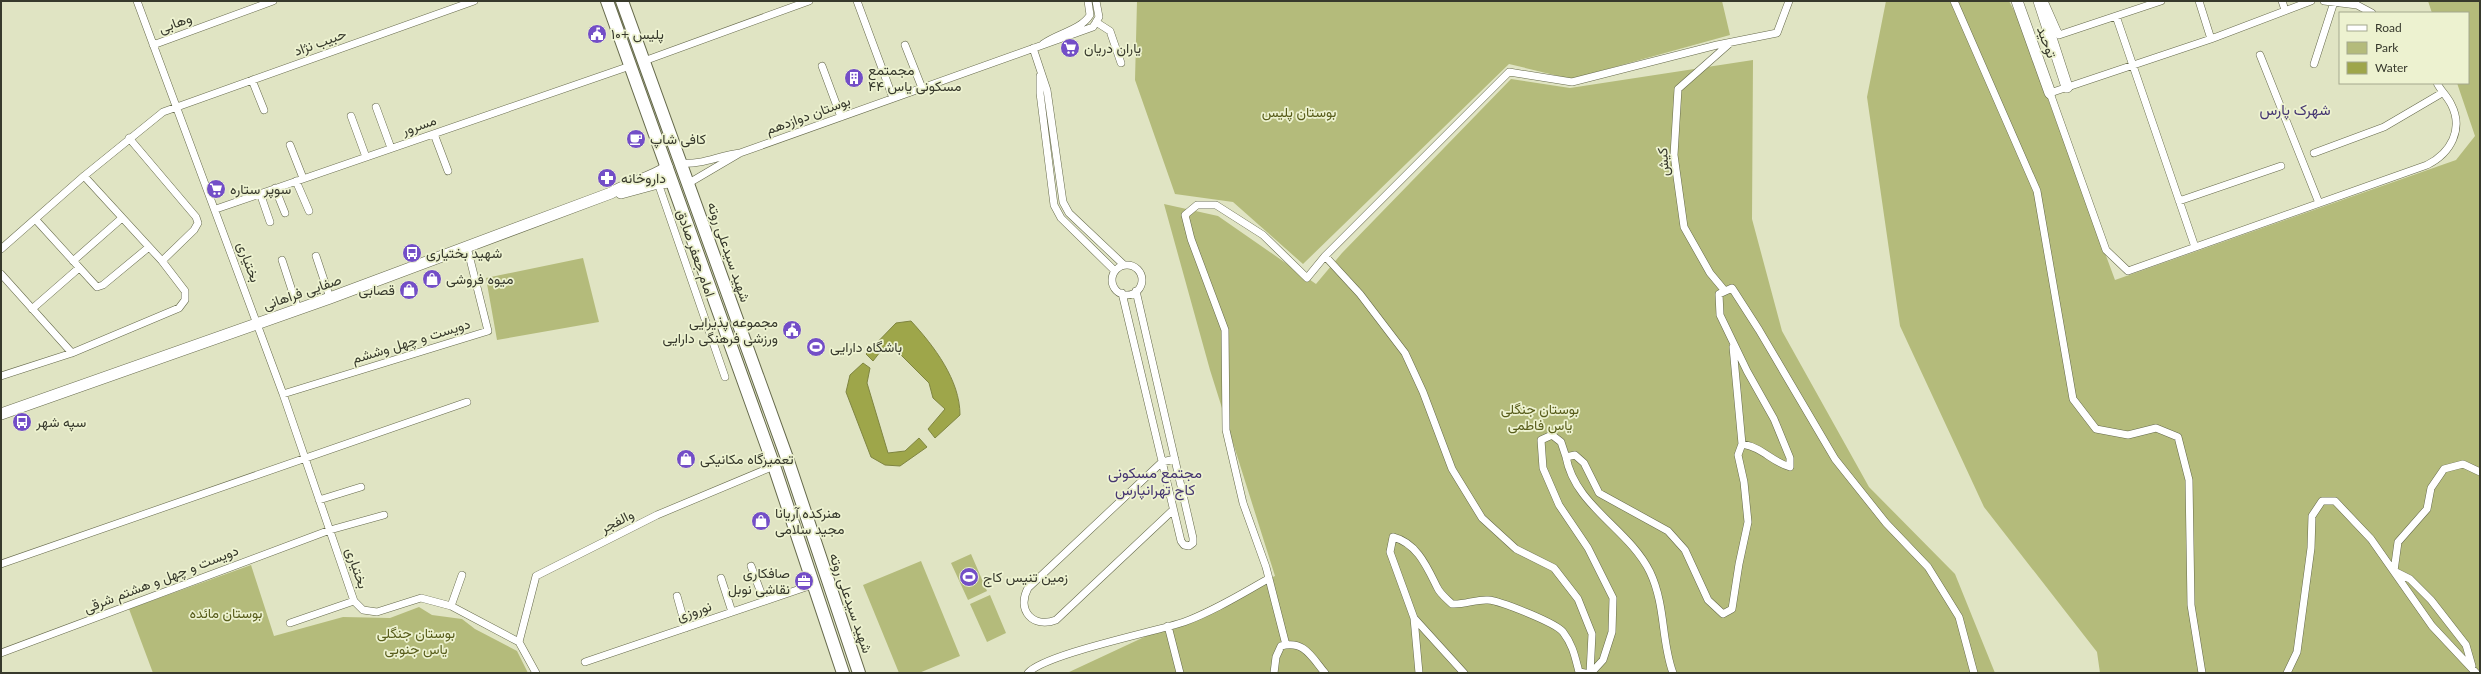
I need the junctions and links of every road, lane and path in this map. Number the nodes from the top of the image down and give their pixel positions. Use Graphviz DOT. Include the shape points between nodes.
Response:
graph roads {
  1 [pos="137,1"];
  2 [pos="273,1"];
  3 [pos="474,1"];
  4 [pos="608,1"];
  5 [pos="622,1"];
  6 [pos="809,1"];
  7 [pos="858,1"];
  8 [pos="1088,1"];
  9 [pos="1096,1"];
  10 [pos="1789,1"];
  11 [pos="1954,1"];
  12 [pos="2017,1"];
  13 [pos="2039,1"];
  14 [pos="2044,1"];
  15 [pos="2161,1"];
  16 [pos="2199,1"];
  17 [pos="2282,1"];
  18 [pos="2311,1"];
  19 [pos="2324,1"];
  20 [pos="2334,2"];
  21 [pos="2285,10"];
  22 [pos="2370,12"];
  23 [pos="2116,16"];
  24 [pos="1096,22"];
  25 [pos="2211,39"];
  26 [pos="1730,43"];
  27 [pos="1043,44"];
  28 [pos="152,45"];
  29 [pos="904,45"];
  30 [pos="1033,48"];
  31 [pos="2260,55"];
  32 [pos="644,61"];
  33 [pos="1121,63"];
  34 [pos="2133,64"];
  35 [pos="2314,64"];
  36 [pos="630,66"];
  37 [pos="822,66"];
  38 [pos="1040,72"];
  39 [pos="252,80"];
  40 [pos="2438,84"];
  41 [pos="2067,87"];
  42 [pos="922,88"];
  43 [pos="2050,93"];
  44 [pos="2442,93"];
  45 [pos="894,98"];
  46 [pos="376,107"];
  47 [pos="175,108"];
  48 [pos="264,110"];
  49 [pos="351,116"];
  50 [pos="841,117"];
  51 [pos="434,134"];
  52 [pos="129,138"];
  53 [pos="290,145"];
  54 [pos="392,148"];
  55 [pos="2314,153"];
  56 [pos="740,154"];
  57 [pos="366,157"];
  58 [pos="682,163"];
  59 [pos="2281,166"];
  60 [pos="667,167"];
  61 [pos="448,171"];
  62 [pos="84,176"];
  63 [pos="300,180"];
  64 [pos="672,182"];
  65 [pos="658,183"];
  66 [pos="689,183"];
  67 [pos="275,188"];
  68 [pos="611,193"];
  69 [pos="260,194"];
  70 [pos="2179,201"];
  71 [pos="2319,203"];
  72 [pos="216,209"];
  73 [pos="309,211"];
  74 [pos="285,213"];
  75 [pos="122,218"];
  76 [pos="36,220"];
  77 [pos="270,222"];
  78 [pos="149,247"];
  79 [pos="467,247"];
  80 [pos="2195,247"];
  81 [pos="1,249"];
  82 [pos="316,256"];
  83 [pos="1325,256"];
  84 [pos="282,260"];
  85 [pos="73,261"];
  86 [pos="162,261"];
  87 [pos="1124,265"];
  88 [pos="79,268"];
  89 [pos="1115,271"];
  90 [pos="1,274"];
  91 [pos="1136,291"];
  92 [pos="1725,291"];
  93 [pos="1122,293"];
  94 [pos="330,298"];
  95 [pos="32,309"];
  96 [pos="298,309"];
  97 [pos="257,323"];
  98 [pos="1733,342"];
  99 [pos="72,352"];
  100 [pos="2,375"];
  101 [pos="725,377"];
  102 [pos="283,394"];
  103 [pos="467,402"];
  104 [pos="1,414"];
  105 [pos="1742,444"];
  106 [pos="304,458"];
  107 [pos="1566,458"];
  108 [pos="1175,459"];
  109 [pos="1162,462"];
  110 [pos="774,466"];
  111 [pos="2480,472"];
  112 [pos="361,487"];
  113 [pos="319,500"];
  114 [pos="1173,510"];
  115 [pos="384,515"];
  116 [pos="330,530"];
  117 [pos="1,564"];
  118 [pos="751,566"];
  119 [pos="2394,571"];
  120 [pos="462,575"];
  121 [pos="721,578"];
  122 [pos="1268,579"];
  123 [pos="812,585"];
  124 [pos="677,596"];
  125 [pos="354,601"];
  126 [pos="764,601"];
  127 [pos="451,606"];
  128 [pos="732,612"];
  129 [pos="1414,618"];
  130 [pos="290,623"];
  131 [pos="1168,626"];
  132 [pos="686,628"];
  133 [pos="519,642"];
  134 [pos="1286,645"];
  135 [pos="1,653"];
  136 [pos="585,662"];
  137 [pos="2474,670"];
  138 [pos="536,673"];
  139 [pos="843,673"];
  140 [pos="859,673"];
  141 [pos="1028,673"];
  142 [pos="1180,673"];
  143 [pos="1274,673"];
  144 [pos="1325,673"];
  145 [pos="1419,673"];
  146 [pos="1464,673"];
  147 [pos="1585,673"];
  148 [pos="1591,673"];
  149 [pos="1673,673"];
  150 [pos="1974,673"];
  151 [pos="2202,673"];
  152 [pos="2287,673"];
  1 -- 28 [label="street, بختیاری"];
  2 -- 28 [label="street, وهابی"];
  3 -- 39 [label="street, حبیب نژاد"];
  4 -- 36 [label="main road"];
  5 -- 32 [label="main road, شهید سیدعلی روته"];
  6 -- 32 [label="street"];
  7 -- 45 [label="street"];
  8 -- 27 [label="street, بوستان دوازدهم" via="1090,15 1086,22 1054,36"];
  9 -- 24 [label="street" via="1099,17"];
  10 -- 26 [label="street" via="1777,33"];
  11 -- 151 [label="street" via="2037,190 2073,399 2096,429 2128,435 2156,428 2178,436 2189,480 2192,605"];
  12 -- 43 [label="main road, توحید"];
  13 -- 41 [label="main road, توحید"];
  14 -- 23 [label="street" via="2059,35"];
  15 -- 23 [label="street"];
  16 -- 25 [label="street"];
  17 -- 21 [label="street"];
  18 -- 21 [label="street"];
  19 -- 20 [label="street"];
  20 -- 22 [label="street" via="2357,5"];
  20 -- 35 [label="street"];
  21 -- 25 [label="street"];
  23 -- 34 [label="street"];
  24 -- 27 [label="street, بوستان دوازدهم" via="1093,27 1054,43"];
  24 -- 33 [label="street" via="1110,31"];
  25 -- 34 [label="street"];
  26 -- 83 [label="street" via="1572,82 1509,72"];
  26 -- 92 [label="street, کیش" via="1678,89 1674,155 1684,226 1710,273"];
  27 -- 30 [label="street, بوستان دوازدهم"];
  28 -- 47 [label="street, بختیاری"];
  29 -- 42 [label="street"];
  30 -- 38 [label="street"];
  30 -- 42 [label="street, بوستان دوازدهم"];
  31 -- 71 [label="street"];
  32 -- 58 [label="main road, شهید سیدعلی روته"];
  34 -- 41 [label="street"];
  34 -- 70 [label="street"];
  36 -- 51 [label="street, مسرور"];
  36 -- 60 [label="main road"];
  37 -- 50 [label="street"];
  38 -- 87 [label="street" via="1047,90 1063,202 1069,212"];
  38 -- 89 [label="street" via="1040,93 1054,205 1061,218"];
  39 -- 47 [label="street, حبیب نژاد"];
  39 -- 48 [label="street"];
  40 -- 44 [label="street"];
  41 -- 43 [label="street"];
  42 -- 45 [label="street, بوستان دوازدهم"];
  43 -- 80 [label="street" via="2106,250 2128,271"];
  44 -- 55 [label="street" via="2384,127"];
  44 -- 71 [label="street" via="2450,101 2457,116 2450,147 2440,158 2427,165"];
  45 -- 50 [label="street, بوستان دوازدهم"];
  46 -- 54 [label="street"];
  47 -- 52 [label="street, حبیب نژاد" via="163,112"];
  47 -- 72 [label="street, بختیاری"];
  49 -- 57 [label="street"];
  50 -- 56 [label="street, بوستان دوازدهم"];
  51 -- 54 [label="street, مسرور"];
  51 -- 61 [label="street"];
  52 -- 62 [label="street, حبیب نژاد"];
  52 -- 86 [label="street" via="196,216 198,223"];
  53 -- 63 [label="street"];
  54 -- 57 [label="street, مسرور"];
  56 -- 58 [label="street, بوستان دوازدهم" via="727,154 694,164"];
  56 -- 66 [label="street, بوستان دوازدهم"];
  57 -- 63 [label="street, مسرور"];
  58 -- 66 [label="main road, شهید سیدعلی روته"];
  59 -- 70 [label="street"];
  60 -- 64 [label="main road"];
  60 -- 68 [label="main road, صفایی فراهانی"];
  62 -- 75 [label="street"];
  62 -- 76 [label="street, حبیب نژاد"];
  63 -- 67 [label="street, مسرور"];
  63 -- 73 [label="street"];
  64 -- 65 [label="main road, صفایی فراهانی"];
  64 -- 110 [label="main road"];
  65 -- 68 [label="main road, صفایی فراهانی" via="621,193"];
  65 -- 101 [label="street, امام جعفر صادق"];
  66 -- 140 [label="main road, شهید سیدعلی روته" via="787,458"];
  67 -- 69 [label="street, مسرور"];
  67 -- 74 [label="street"];
  68 -- 79 [label="main road, صفایی فراهانی"];
  69 -- 72 [label="street, مسرور"];
  69 -- 77 [label="street"];
  70 -- 80 [label="street"];
  71 -- 80 [label="street"];
  72 -- 97 [label="street, بختیاری"];
  75 -- 78 [label="street"];
  75 -- 85 [label="street"];
  76 -- 81 [label="street, حبیب نژاد"];
  76 -- 85 [label="street"];
  78 -- 86 [label="street"];
  78 -- 88 [label="street" via="103,285 97,287"];
  79 -- 94 [label="main road, صفایی فراهانی"];
  79 -- 102 [label="street, دویست و چهل وششم" via="488,331"];
  82 -- 94 [label="street"];
  83 -- 122 [label="street" via="1307,278 1262,234 1216,205 1197,205 1185,214 1191,239 1225,330 1226,430 1243,503"];
  83 -- 148 [label="street" via="1360,294 1404,352 1423,392 1452,469 1482,518 1516,549 1554,568 1578,598 1592,634"];
  84 -- 96 [label="street"];
  85 -- 88 [label="street"];
  86 -- 99 [label="street" via="185,291 185,300 179,308"];
  87 -- 89 [label="street"];
  87 -- 91 [label="street" via="1132,266 1140,273 1141,284"];
  88 -- 95 [label="street"];
  89 -- 93 [label="street" via="1112,278 1114,286"];
  90 -- 95 [label="street"];
  91 -- 93 [label="street" via="1130,294"];
  91 -- 108 [label="street"];
  92 -- 98 [label="street" via="1719,294 1720,316"];
  92 -- 150 [label="street" via="1732,288 1736,294 1835,460 1886,523 1928,567 1959,617"];
  93 -- 109 [label="street"];
  94 -- 96 [label="main road, صفایی فراهانی"];
  95 -- 99 [label="street"];
  96 -- 97 [label="main road, صفایی فراهانی"];
  97 -- 102 [label="street, بختیاری"];
  97 -- 104 [label="main road, صفایی فراهانی"];
  98 -- 105 [label="street"];
  98 -- 105 [label="street" via="1774,419 1790,458 1790,467 1779,464 1756,446"];
  99 -- 100 [label="street"];
  102 -- 106 [label="street, بختیاری"];
  103 -- 106 [label="street"];
  105 -- 107 [label="street" via="1738,456 1744,482 1748,522 1738,564 1732,609 1723,614 1708,600 1685,550 1668,531 1600,493 1584,463 1575,455"];
  106 -- 113 [label="street, بختیاری"];
  106 -- 117 [label="street"];
  107 -- 148 [label="street" via="1561,442 1552,436 1541,440 1543,468 1559,505 1588,548 1613,598 1612,632 1603,660"];
  107 -- 149 [label="street" via="1569,471 1579,490 1636,552 1649,572 1664,615 1667,648"];
  108 -- 109 [label="street"];
  108 -- 114 [label="street" via="1193,538 1193,543 1189,546 1180,541"];
  109 -- 114 [label="street"];
  109 -- 114 [label="street" via="1028,588 1023,604 1026,613 1039,623 1056,620"];
  110 -- 123 [label="main road"];
  110 -- 133 [label="street, والفجر" via="657,515 536,576"];
  111 -- 119 [label="street" via="2464,464 2444,469 2432,488 2427,509 2398,542"];
  112 -- 113 [label="street"];
  113 -- 116 [label="street, بختیاری"];
  115 -- 116 [label="street, دویست و چهل و هشتم شرقی"];
  116 -- 125 [label="street, بختیاری"];
  116 -- 135 [label="street, دویست و چهل و هشتم شرقی"];
  118 -- 126 [label="street"];
  119 -- 137 [label="street" via="2432,626"];
  119 -- 137 [label="street" via="2410,579 2431,600 2466,645"];
  119 -- 152 [label="street" via="2371,539 2335,501 2322,501 2312,516 2312,548 2297,652"];
  120 -- 127 [label="street"];
  121 -- 128 [label="street"];
  122 -- 131 [label="street" via="1184,622"];
  122 -- 134 [label="street"];
  123 -- 126 [label="street, نوروزی"];
  123 -- 139 [label="main road"];
  124 -- 132 [label="street"];
  125 -- 127 [label="street" via="363,610 378,612 421,598"];
  125 -- 130 [label="street"];
  126 -- 128 [label="street, نوروزی"];
  127 -- 133 [label="street"];
  128 -- 132 [label="street, نوروزی"];
  129 -- 145 [label="street"];
  129 -- 146 [label="street"];
  129 -- 147 [label="street" via="1390,552 1393,537 1402,539 1415,551 1431,571 1438,589 1452,604 1466,605 1488,600 1539,618 1562,631 1573,646 1579,672"];
  131 -- 141 [label="street" via="1051,660"];
  131 -- 142 [label="street"];
  132 -- 136 [label="street, نوروزی"];
  133 -- 138 [label="street"];
  134 -- 143 [label="street" via="1281,646 1276,657"];
  134 -- 144 [label="street" via="1300,645"];
}
